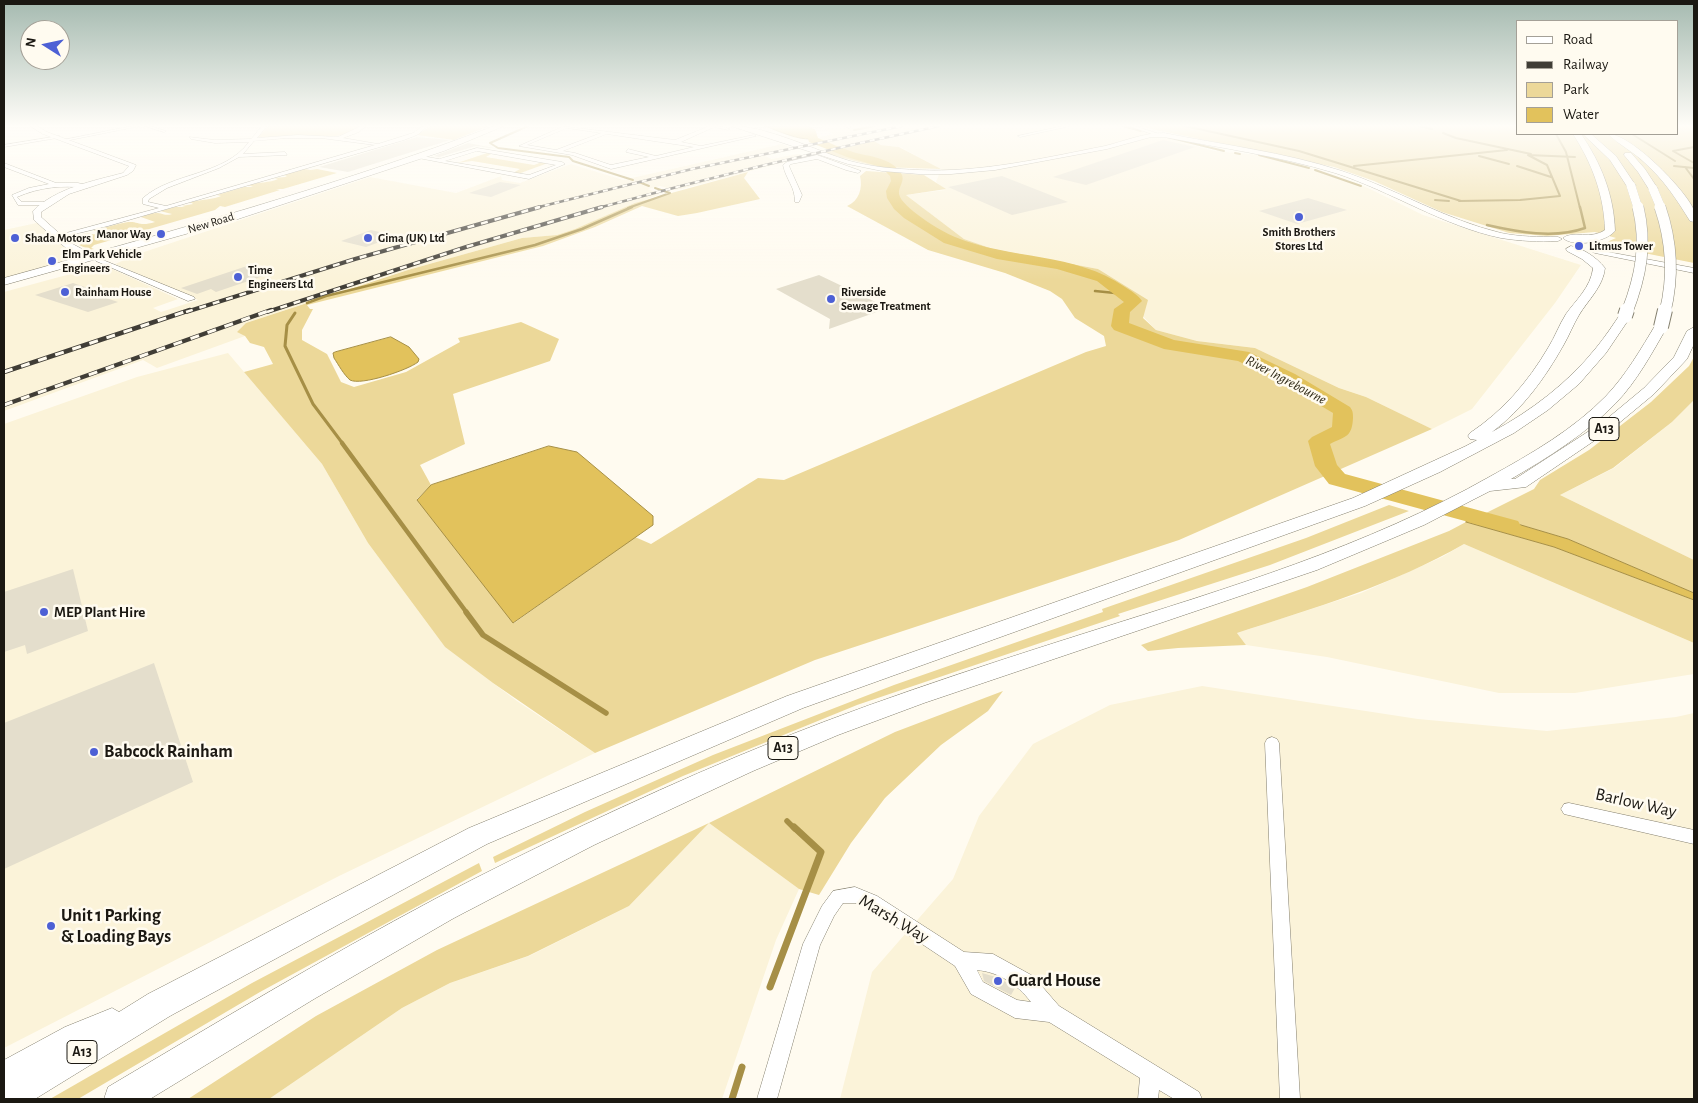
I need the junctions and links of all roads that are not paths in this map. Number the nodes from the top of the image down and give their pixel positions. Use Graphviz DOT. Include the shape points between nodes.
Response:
graph roads {
  1 [pos="36,177"];
  2 [pos="114,177"];
  3 [pos="192,177"];
  4 [pos="270,177"];
  5 [pos="354,177"];
  6 [pos="790,177"];
  7 [pos="1356,177"];
  8 [pos="1599,177"];
  9 [pos="1626,177"];
  10 [pos="1646,177"];
  11 [pos="1666,177"];
  12 [pos="56,185"];
  13 [pos="87,186"];
  14 [pos="1631,186"];
  15 [pos="1653,189"];
  16 [pos="14,196"];
  17 [pos="5,197"];
  18 [pos="797,201"];
  19 [pos="44,204"];
  20 [pos="166,208"];
  21 [pos="1694,219"];
  22 [pos="58,236"];
  23 [pos="1565,243"];
  24 [pos="1597,249"];
  25 [pos="94,258"];
  26 [pos="1694,267"];
  27 [pos="1694,271"];
  28 [pos="4,282"];
  29 [pos="4,288"];
  30 [pos="191,299"];
  31 [pos="1625,316"];
  32 [pos="1661,327"];
  33 [pos="1694,331"];
  34 [pos="1444,464"];
  35 [pos="1480,491"];
  36 [pos="1272,743"];
  37 [pos="1569,809"];
  38 [pos="1694,837"];
  39 [pos="961,960"];
  40 [pos="159,1005"];
  41 [pos="1052,1013"];
  42 [pos="186,1060"];
  43 [pos="1150,1074"];
  44 [pos="4,1078"];
  45 [pos="5,1099"];
  46 [pos="120,1099"];
  47 [pos="142,1099"];
  48 [pos="767,1099"];
  49 [pos="1148,1099"];
  50 [pos="1192,1099"];
  51 [pos="1290,1099"];
  1 -- 12 [label="street"];
  2 -- 13 [label="street"];
  3 -- 20 [label="street" via="146,198 145,203"];
  4 -- 20 [label="street"];
  5 -- 25 [label="main road, New Road" via="149,241 140,247"];
  6 -- 18 [label="street" via="799,195"];
  7 -- 23 [label="street" via="1433,212 1479,228"];
  8 -- 23 [label="main road" via="1610,231 1602,237"];
  9 -- 14 [label="main road, A13"];
  10 -- 15 [label="main road, A13"];
  11 -- 21 [label="main road"];
  12 -- 13 [label="street"];
  12 -- 16 [label="street"];
  13 -- 19 [label="street"];
  14 -- 31 [label="highway, A13, bridge" via="1644,236 1644,260"];
  15 -- 32 [label="highway, A13, bridge" via="1668,226 1672,249 1669,300"];
  16 -- 17 [label="street"];
  16 -- 19 [label="street" via="20,204"];
  19 -- 22 [label="street" via="37,211 37,218"];
  20 -- 22 [label="street"];
  22 -- 25 [label="street" via="72,249"];
  23 -- 24 [label="street"];
  23 -- 34 [label="main road, A13" via="1596,264 1598,277 1522,395 1492,426 1454,450"];
  24 -- 26 [label="street"];
  24 -- 27 [label="street"];
  25 -- 28 [label="main road, New Road"];
  25 -- 29 [label="main road, New Road"];
  25 -- 30 [label="street"];
  31 -- 34 [label="main road, A13" via="1604,349 1569,386 1518,425"];
  32 -- 35 [label="main road, A13" via="1641,362 1613,397 1559,442"];
  33 -- 35 [label="main road, A13" via="1680,359 1608,426 1520,483"];
  34 -- 40 [label="main road, A13" via="1359,502 795,702 478,836"];
  35 -- 42 [label="main road, A13" via="1359,546 940,689 750,762 492,883 295,993"];
  36 -- 51 [label="street"];
  37 -- 38 [label="street, Barlow Way"];
  39 -- 41 [label="street, Marsh Way" via="993,964 1027,982"];
  39 -- 41 [label="street" via="977,988 1015,1009"];
  39 -- 48 [label="street, Marsh Way" via="871,901 855,895 839,896 812,944"];
  40 -- 44 [label="main road" via="76,1038"];
  40 -- 45 [label="main road, A13"];
  41 -- 43 [label="street"];
  42 -- 46 [label="main road, A13"];
  42 -- 47 [label="main road, A13"];
  43 -- 49 [label="street"];
  43 -- 50 [label="street"];
}
